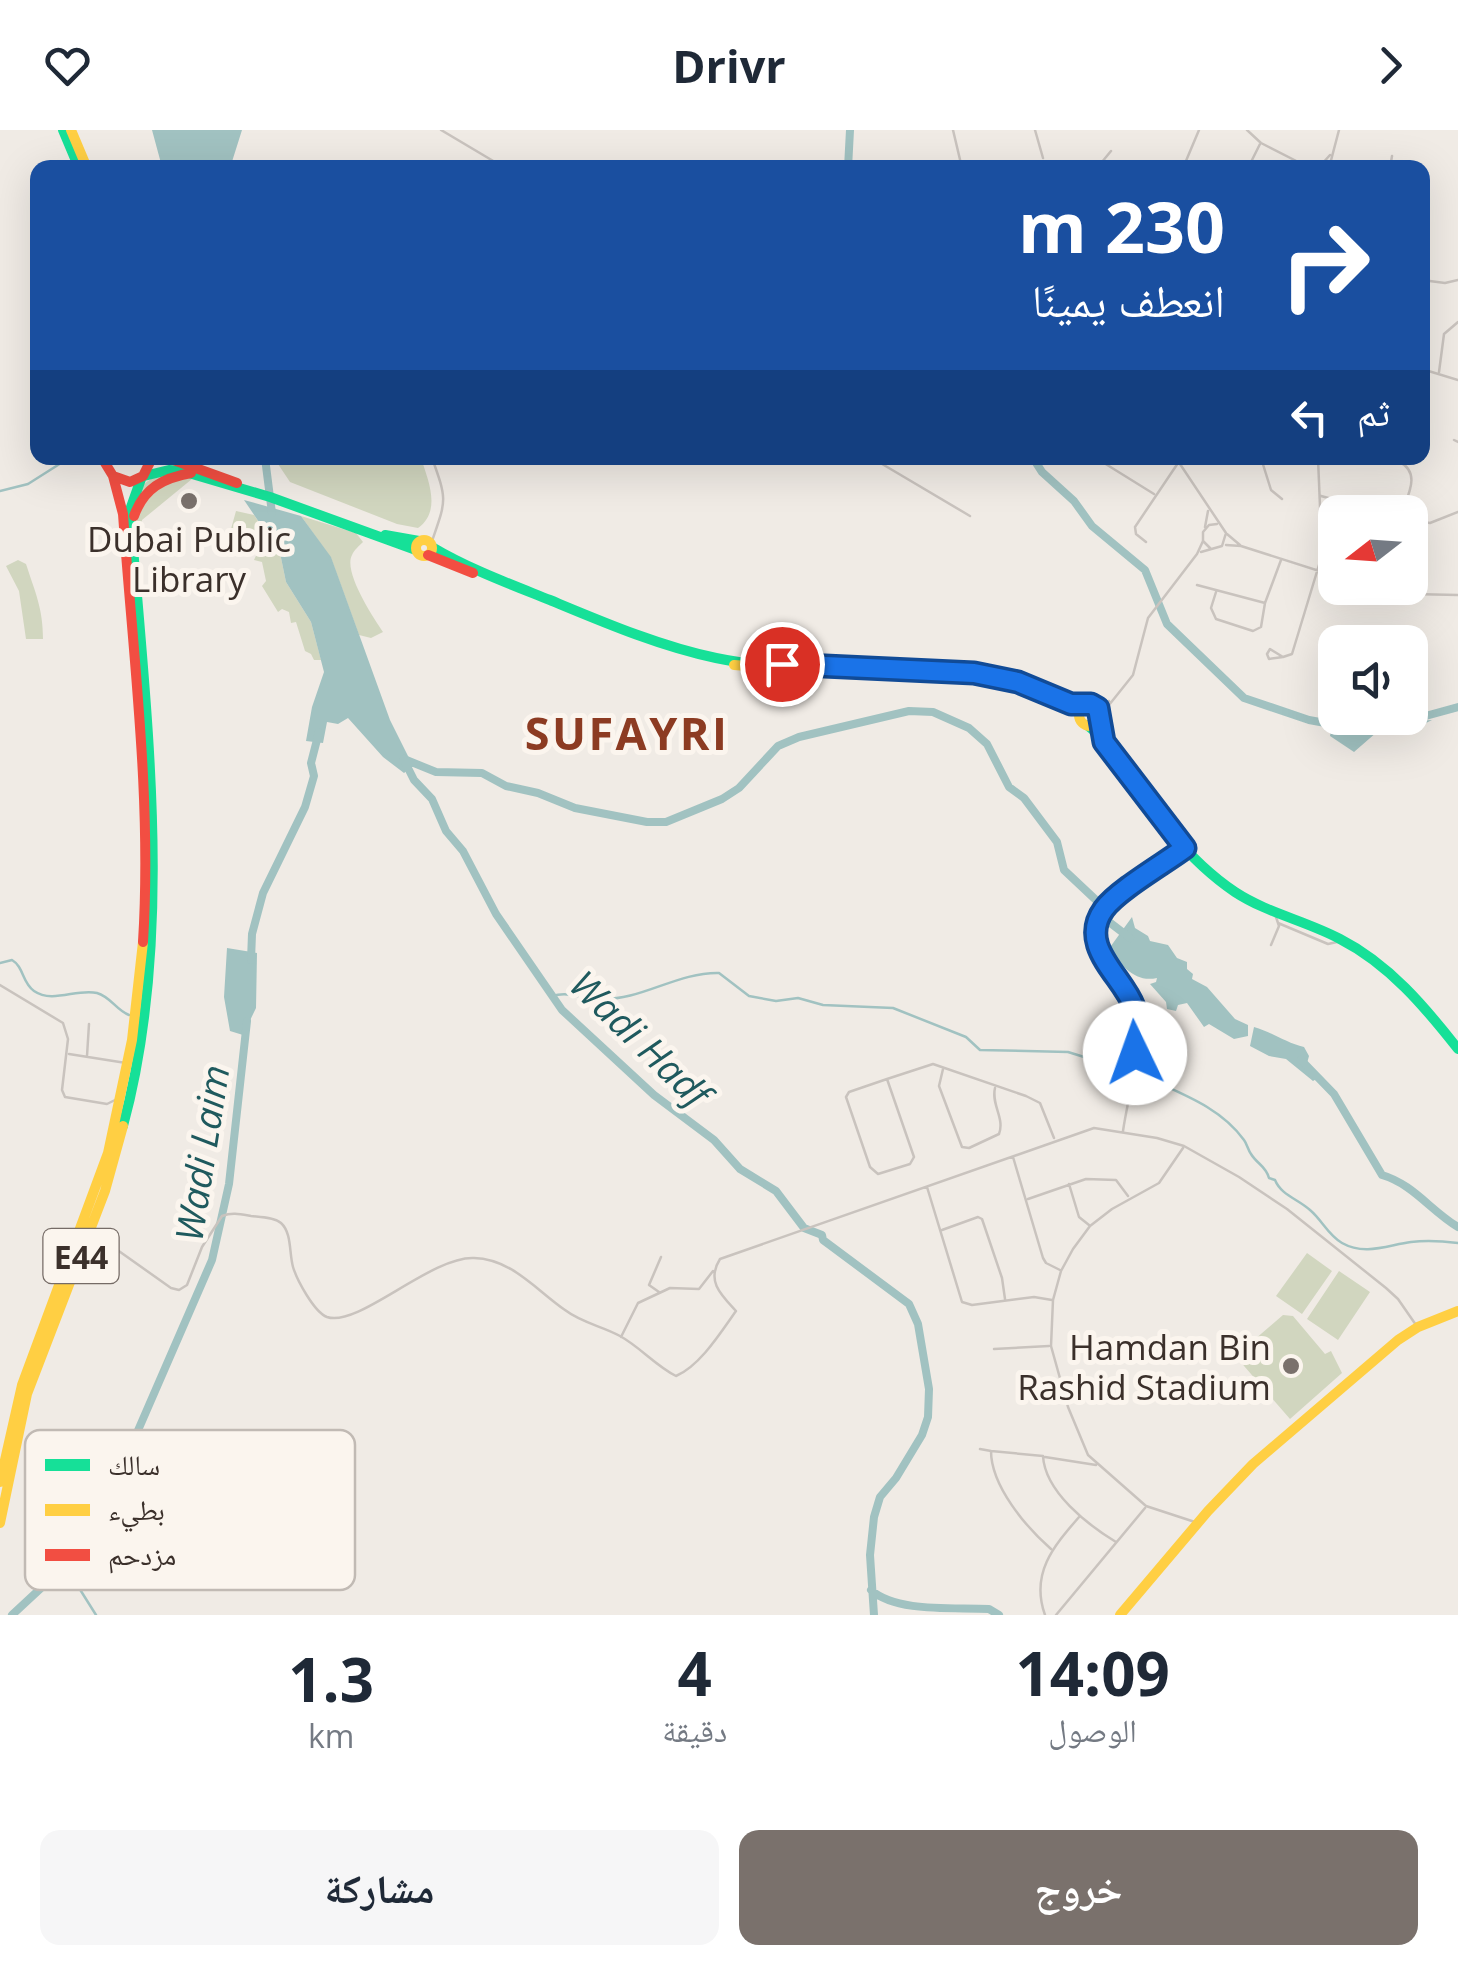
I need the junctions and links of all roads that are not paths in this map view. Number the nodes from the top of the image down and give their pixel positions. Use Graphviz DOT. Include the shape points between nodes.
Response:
graph roads {
  1 [pos="63,130"];
  2 [pos="72,130"];
  3 [pos="441,130"];
  4 [pos="952,130"];
  5 [pos="1035,130"];
  6 [pos="1199,130"];
  7 [pos="1247,130"];
  8 [pos="1338,130"];
  9 [pos="1261,143"];
  10 [pos="1111,152"];
  11 [pos="1330,154"];
  12 [pos="1392,156"];
  13 [pos="1043,158"];
  14 [pos="76,160"];
  15 [pos="84,160"];
  16 [pos="493,160"];
  17 [pos="960,160"];
  18 [pos="1104,160"];
  19 [pos="1186,160"];
  20 [pos="1252,160"];
  21 [pos="1296,160"];
  22 [pos="1324,160"];
  23 [pos="1329,160"];
  24 [pos="1391,160"];
  25 [pos="1458,280"];
  26 [pos="1430,281"];
  27 [pos="1458,322"];
  28 [pos="1430,370"];
  29 [pos="1439,372"];
  30 [pos="1458,380"];
  31 [pos="107,465"];
  32 [pos="148,465"];
  33 [pos="180,465"];
  34 [pos="434,465"];
  35 [pos="884,465"];
  36 [pos="1107,465"];
  37 [pos="1174,465"];
  38 [pos="1180,465"];
  39 [pos="1263,465"];
  40 [pos="1318,465"];
  41 [pos="1406,465"];
  42 [pos="191,473"];
  43 [pos="114,476"];
  44 [pos="142,478"];
  45 [pos="251,490"];
  46 [pos="1155,495"];
  47 [pos="1319,495"];
  48 [pos="1407,495"];
  49 [pos="1282,499"];
  50 [pos="1208,510"];
  51 [pos="1458,512"];
  52 [pos="970,516"];
  53 [pos="1428,521"];
  54 [pos="1220,525"];
  55 [pos="1205,528"];
  56 [pos="437,529"];
  57 [pos="1226,533"];
  58 [pos="133,534"];
  59 [pos="1203,540"];
  60 [pos="1146,542"];
  61 [pos="424,546"];
  62 [pos="1222,546"];
  63 [pos="1241,546"];
  64 [pos="1212,548"];
  65 [pos="1197,554"];
  66 [pos="1281,560"];
  67 [pos="1318,570"];
  68 [pos="1197,585"];
  69 [pos="1216,591"];
  70 [pos="1428,594"];
  71 [pos="1458,595"];
  72 [pos="1264,604"];
  73 [pos="1283,657"];
  74 [pos="1111,700"];
  75 [pos="1091,712"];
  76 [pos="1104,742"];
  77 [pos="1183,847"];
  78 [pos="1273,911"];
  79 [pos="1278,923"];
  80 [pos="1341,940"];
  81 [pos="1271,946"];
  82 [pos="142,948"];
  83 [pos="148,973"];
  84 [pos="0,985"];
  85 [pos="89,1024"];
  86 [pos="1458,1049"];
  87 [pos="67,1054"];
  88 [pos="86,1057"];
  89 [pos="127,1063"];
  90 [pos="944,1068"];
  91 [pos="887,1078"];
  92 [pos="996,1085"];
  93 [pos="121,1095"];
  94 [pos="107,1104"];
  95 [pos="117,1116"];
  96 [pos="1123,1132"];
  97 [pos="1054,1140"];
  98 [pos="1184,1146"];
  99 [pos="1013,1155"];
  100 [pos="1070,1184"];
  101 [pos="927,1186"];
  102 [pos="1129,1198"];
  103 [pos="1026,1200"];
  104 [pos="1090,1226"];
  105 [pos="940,1230"];
  106 [pos="91,1231"];
  107 [pos="661,1257"];
  108 [pos="714,1269"];
  109 [pos="1061,1271"];
  110 [pos="660,1292"];
  111 [pos="1053,1300"];
  112 [pos="1005,1302"];
  113 [pos="1458,1311"];
  114 [pos="1416,1328"];
  115 [pos="621,1336"];
  116 [pos="1050,1346"];
  117 [pos="994,1348"];
  118 [pos="980,1449"];
  119 [pos="1086,1450"];
  120 [pos="991,1451"];
  121 [pos="1044,1456"];
  122 [pos="1079,1461"];
  123 [pos="1099,1466"];
  124 [pos="0,1482"];
  125 [pos="1146,1506"];
  126 [pos="1080,1516"];
  127 [pos="0,1523"];
  128 [pos="1198,1523"];
  129 [pos="1116,1542"];
  130 [pos="1052,1549"];
  131 [pos="1045,1615"];
  132 [pos="1056,1615"];
  133 [pos="1120,1615"];
  1 -- 14 [label="main road"];
  2 -- 15 [label="main road"];
  3 -- 16 [label="street"];
  4 -- 17 [label="street"];
  5 -- 13 [label="street"];
  6 -- 19 [label="street"];
  7 -- 9 [label="street"];
  8 -- 11 [label="street"];
  9 -- 20 [label="street"];
  9 -- 21 [label="street"];
  10 -- 18 [label="street"];
  11 -- 22 [label="street"];
  11 -- 23 [label="street"];
  12 -- 24 [label="street"];
  25 -- 26 [label="street"];
  27 -- 29 [label="street" via="1444,334"];
  28 -- 29 [label="street"];
  29 -- 30 [label="street"];
  31 -- 43 [label="main road"];
  32 -- 44 [label="main road"];
  33 -- 45 [label="main road"];
  34 -- 56 [label="street" via="445,496"];
  35 -- 52 [label="street"];
  36 -- 46 [label="street"];
  37 -- 46 [label="street"];
  38 -- 50 [label="street"];
  39 -- 49 [label="street" via="1271,490"];
  40 -- 47 [label="street"];
  41 -- 48 [label="street" via="1412,476"];
  42 -- 44 [label="main road" via="169,470"];
  42 -- 45 [label="main road"];
  42 -- 58 [label="main road" via="164,478 146,492"];
  43 -- 44 [label="main road"];
  43 -- 82 [label="main road, E44" via="123,514 142,765"];
  44 -- 58 [label="main road, E44" via="130,504"];
  45 -- 61 [label="main road"];
  46 -- 60 [label="street" via="1135,526"];
  50 -- 54 [label="street"];
  50 -- 55 [label="street"];
  51 -- 53 [label="street"];
  54 -- 55 [label="street"];
  54 -- 57 [label="street"];
  55 -- 59 [label="street"];
  56 -- 61 [label="street"];
  56 -- 61 [label="street"];
  57 -- 62 [label="street"];
  57 -- 63 [label="street"];
  58 -- 83 [label="main road, E44" via="152,808"];
  59 -- 64 [label="street"];
  59 -- 65 [label="street"];
  61 -- 75 [label="main road" via="616,627 717,658 974,673 1008,679"];
  62 -- 63 [label="street"];
  62 -- 64 [label="street"];
  63 -- 66 [label="street"];
  64 -- 65 [label="street"];
  65 -- 74 [label="street" via="1151,614 1133,674"];
  66 -- 67 [label="street"];
  66 -- 72 [label="street"];
  67 -- 73 [label="street" via="1292,654"];
  68 -- 69 [label="street"];
  69 -- 72 [label="street"];
  69 -- 72 [label="street" via="1211,608 1221,623 1257,631"];
  70 -- 71 [label="street"];
  74 -- 75 [label="street"];
  74 -- 75 [label="street"];
  75 -- 76 [label="main road"];
  75 -- 76 [label="main road" via="1087,726"];
  76 -- 77 [label="main road"];
  77 -- 78 [label="main road" via="1236,893"];
  77 -- 96 [label="street" via="1104,910 1096,930 1102,960 1123,986 1137,1020"];
  78 -- 79 [label="street"];
  78 -- 80 [label="main road"];
  79 -- 80 [label="street" via="1328,944"];
  79 -- 81 [label="street"];
  80 -- 86 [label="main road" via="1399,983"];
  82 -- 83 [label="main road"];
  82 -- 89 [label="main road, E44"];
  83 -- 106 [label="main road, E44" via="125,1118"];
  84 -- 87 [label="street" via="62,1023"];
  85 -- 88 [label="street"];
  87 -- 88 [label="street"];
  87 -- 94 [label="street" via="63,1095"];
  88 -- 89 [label="street"];
  89 -- 93 [label="main road, E44"];
  90 -- 91 [label="street" via="929,1064"];
  90 -- 92 [label="street"];
  90 -- 92 [label="street" via="939,1086 962,1146 999,1134"];
  91 -- 91 [label="street" via="846,1097 870,1168 878,1174 914,1157"];
  92 -- 97 [label="street" via="1040,1103"];
  93 -- 94 [label="street"];
  93 -- 95 [label="main road, E44"];
  94 -- 95 [label="street"];
  95 -- 124 [label="main road, E44" via="84,1227 25,1376"];
  96 -- 97 [label="street" via="1087,1128"];
  96 -- 98 [label="street"];
  97 -- 99 [label="street"];
  98 -- 102 [label="street" via="1159,1183"];
  98 -- 114 [label="street" via="1288,1209 1386,1288"];
  99 -- 101 [label="street"];
  99 -- 103 [label="street"];
  100 -- 102 [label="street" via="1110,1178"];
  100 -- 103 [label="street"];
  100 -- 104 [label="street" via="1080,1217"];
  101 -- 105 [label="street"];
  101 -- 108 [label="street" via="720,1259"];
  102 -- 104 [label="street"];
  103 -- 109 [label="street" via="1046,1263"];
  104 -- 109 [label="street"];
  105 -- 112 [label="street" via="962,1302"];
  105 -- 112 [label="street" via="982,1219"];
  106 -- 115 [label="street" via="179,1290 222,1216 274,1219 287,1233 296,1273 315,1306 331,1318 378,1302 447,1264 480,1258 516,1271 576,1318"];
  106 -- 127 [label="main road, E44" via="26,1394"];
  107 -- 110 [label="street" via="649,1285"];
  108 -- 110 [label="street" via="699,1289"];
  108 -- 115 [label="street" via="716,1288 736,1311 684,1374 674,1376"];
  109 -- 111 [label="street"];
  110 -- 115 [label="street" via="638,1303"];
  111 -- 112 [label="street"];
  111 -- 116 [label="street"];
  113 -- 114 [label="main road"];
  114 -- 128 [label="main road" via="1254,1464"];
  116 -- 117 [label="street"];
  116 -- 119 [label="street"];
  118 -- 120 [label="street"];
  119 -- 122 [label="street"];
  119 -- 123 [label="street"];
  120 -- 121 [label="street"];
  120 -- 130 [label="street" via="1007,1495"];
  121 -- 122 [label="street"];
  121 -- 126 [label="street" via="1049,1476"];
  122 -- 123 [label="street"];
  123 -- 125 [label="street"];
  125 -- 128 [label="street"];
  125 -- 129 [label="street"];
  126 -- 129 [label="street"];
  126 -- 130 [label="street"];
  128 -- 133 [label="main road"];
  129 -- 132 [label="street"];
  130 -- 131 [label="street" via="1044,1568"];
}
